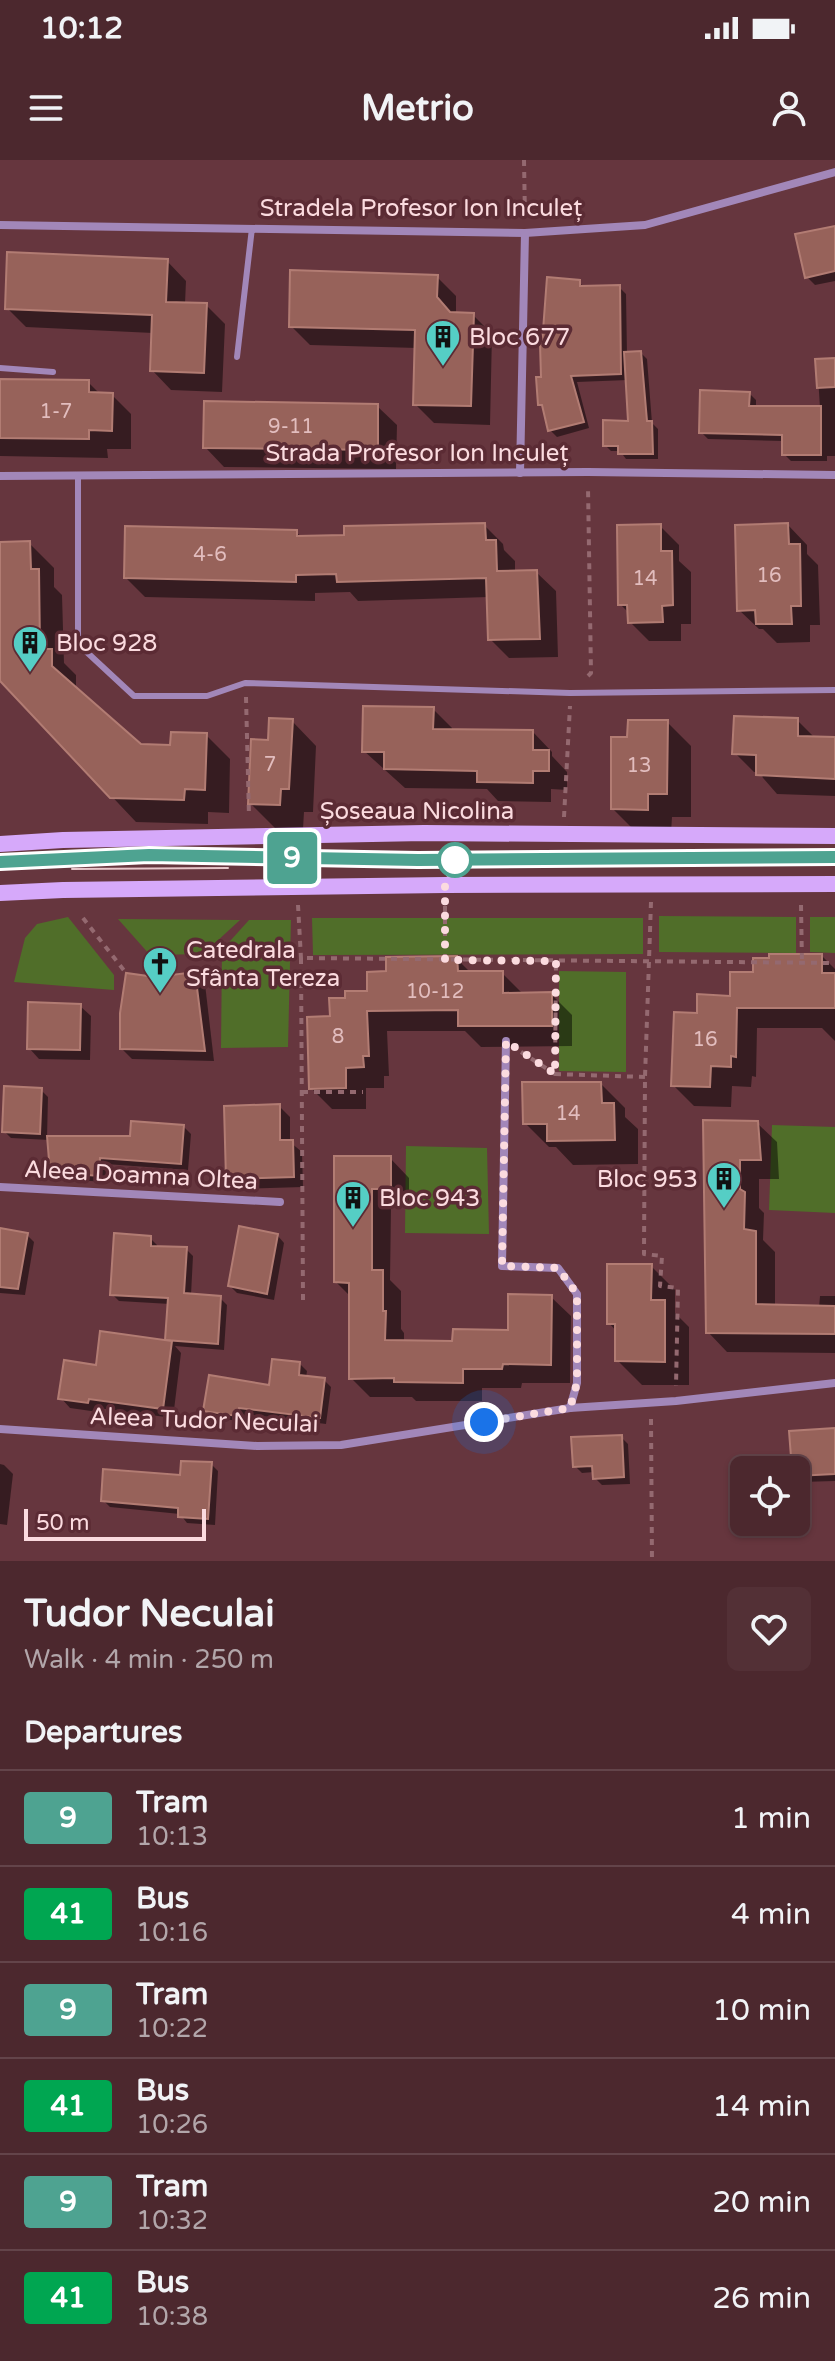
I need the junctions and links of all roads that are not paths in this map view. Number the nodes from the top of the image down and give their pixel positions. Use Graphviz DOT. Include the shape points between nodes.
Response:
graph roads {
  1 [pos="835,172"];
  2 [pos="0,225"];
  3 [pos="252,228"];
  4 [pos="525,233"];
  5 [pos="237,357"];
  6 [pos="0,368"];
  7 [pos="53,372"];
  8 [pos="520,473"];
  9 [pos="835,475"];
  10 [pos="0,476"];
  11 [pos="78,476"];
  12 [pos="835,690"];
  13 [pos="835,836"];
  14 [pos="0,844"];
  15 [pos="835,884"];
  16 [pos="0,893"];
  17 [pos="506,1041"];
  18 [pos="0,1187"];
  19 [pos="280,1202"];
  20 [pos="835,1383"];
  21 [pos="570,1408"];
  22 [pos="0,1429"];
  1 -- 4 [label="street, Stradela Profesor Ion Inculeț" via="645,225"];
  2 -- 3 [label="street, Stradela Profesor Ion Inculeț"];
  3 -- 4 [label="street, Stradela Profesor Ion Inculeț"];
  3 -- 5 [label="lane"];
  4 -- 8 [label="street"];
  6 -- 7 [label="lane"];
  8 -- 9 [label="street, Strada Profesor Ion Inculeț"];
  8 -- 11 [label="street, Strada Profesor Ion Inculeț"];
  10 -- 11 [label="street, Strada Profesor Ion Inculeț"];
  11 -- 12 [label="lane" via="78,644 134,696 207,696 245,683 570,693"];
  13 -- 14 [label="main road, Șoseaua Nicolina" via="424,833"];
  15 -- 16 [label="main road"];
  17 -- 21 [label="street" via="502,1266 558,1268 577,1294 577,1383"];
  18 -- 19 [label="street, Aleea Doamna Oltea"];
  20 -- 21 [label="street, Aleea Tudor Neculai"];
  21 -- 22 [label="street, Aleea Tudor Neculai" via="341,1445 257,1446"];
}
